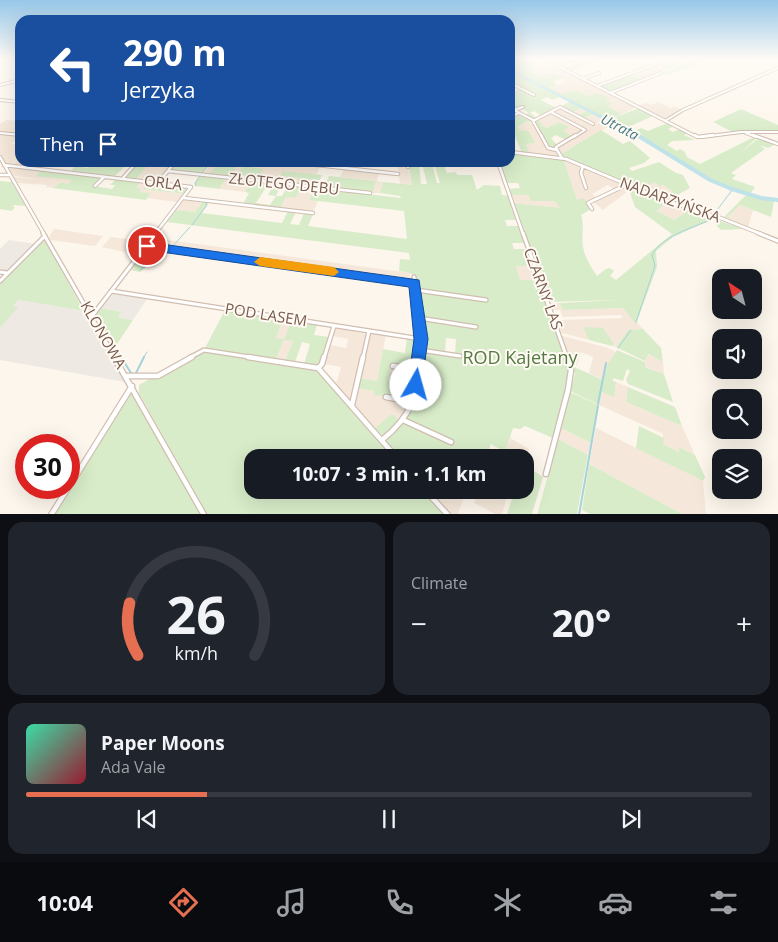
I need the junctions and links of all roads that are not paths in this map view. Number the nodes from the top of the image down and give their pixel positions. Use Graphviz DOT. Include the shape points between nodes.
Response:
graph roads {
  1 [pos="589,83"];
  2 [pos="607,83"];
  3 [pos="635,83"];
  4 [pos="744,83"];
  5 [pos="515,85"];
  6 [pos="597,87"];
  7 [pos="609,93"];
  8 [pos="534,95"];
  9 [pos="0,100"];
  10 [pos="15,102"];
  11 [pos="523,106"];
  12 [pos="515,110"];
  13 [pos="515,111"];
  14 [pos="551,112"];
  15 [pos="519,113"];
  16 [pos="515,115"];
  17 [pos="534,120"];
  18 [pos="665,120"];
  19 [pos="593,124"];
  20 [pos="744,132"];
  21 [pos="778,132"];
  22 [pos="0,133"];
  23 [pos="15,134"];
  24 [pos="778,144"];
  25 [pos="557,150"];
  26 [pos="515,153"];
  27 [pos="0,157"];
  28 [pos="562,158"];
  29 [pos="4,165"];
  30 [pos="15,166"];
  31 [pos="582,166"];
  32 [pos="22,167"];
  33 [pos="132,167"];
  34 [pos="172,167"];
  35 [pos="335,167"];
  36 [pos="500,167"];
  37 [pos="168,171"];
  38 [pos="398,174"];
  39 [pos="0,175"];
  40 [pos="10,175"];
  41 [pos="105,176"];
  42 [pos="122,178"];
  43 [pos="159,182"];
  44 [pos="626,184"];
  45 [pos="95,186"];
  46 [pos="586,188"];
  47 [pos="370,193"];
  48 [pos="184,198"];
  49 [pos="592,209"];
  50 [pos="313,213"];
  51 [pos="45,236"];
  52 [pos="778,241"];
  53 [pos="147,246"];
  54 [pos="0,272"];
  55 [pos="8,273"];
  56 [pos="414,277"];
  57 [pos="0,280"];
  58 [pos="415,283"];
  59 [pos="416,290"];
  60 [pos="111,291"];
  61 [pos="486,300"];
  62 [pos="92,316"];
  63 [pos="419,318"];
  64 [pos="334,326"];
  65 [pos="476,327"];
  66 [pos="369,331"];
  67 [pos="421,339"];
  68 [pos="420,350"];
  69 [pos="460,356"];
  70 [pos="393,366"];
  71 [pos="318,368"];
  72 [pos="417,369"];
  73 [pos="126,376"];
  74 [pos="416,385"];
  75 [pos="132,386"];
  76 [pos="436,388"];
  77 [pos="386,397"];
  78 [pos="413,402"];
  79 [pos="352,406"];
  80 [pos="403,420"];
  81 [pos="382,440"];
  82 [pos="451,442"];
  83 [pos="390,449"];
  84 [pos="80,468"];
  85 [pos="546,474"];
  86 [pos="60,499"];
  87 [pos="434,499"];
  88 [pos="51,514"];
  89 [pos="204,514"];
  90 [pos="448,514"];
  1 -- 6 [label="street"];
  2 -- 6 [label="street"];
  3 -- 7 [label="street"];
  4 -- 18 [label="street"];
  5 -- 8 [label="street"];
  6 -- 7 [label="street"];
  7 -- 18 [label="street"];
  9 -- 10 [label="street"];
  11 -- 12 [label="street"];
  13 -- 15 [label="street"];
  14 -- 17 [label="street"];
  14 -- 19 [label="street" via="560,107"];
  14 -- 25 [label="street" via="585,130"];
  15 -- 16 [label="street"];
  15 -- 17 [label="street"];
  17 -- 25 [label="street" via="548,148"];
  18 -- 20 [label="street" via="699,137"];
  20 -- 21 [label="street"];
  20 -- 24 [label="street"];
  22 -- 23 [label="street"];
  25 -- 28 [label="street"];
  26 -- 28 [label="street, NADARZYŃSKA"];
  27 -- 29 [label="street, KLONOWA"];
  28 -- 31 [label="street, NADARZYŃSKA"];
  29 -- 30 [label="street, ORLA"];
  29 -- 40 [label="street, KLONOWA"];
  31 -- 44 [label="street, NADARZYŃSKA"];
  31 -- 46 [label="street"];
  32 -- 41 [label="street, ORLA"];
  33 -- 42 [label="street"];
  34 -- 37 [label="street"];
  35 -- 38 [label="street"];
  36 -- 85 [label="street, CZARNY LAS" via="571,370"];
  37 -- 43 [label="street"];
  37 -- 47 [label="street, ZŁOTEGO DĘBU"];
  39 -- 40 [label="street"];
  40 -- 51 [label="street, KLONOWA"];
  41 -- 42 [label="street, ORLA"];
  41 -- 45 [label="street"];
  42 -- 43 [label="street, ORLA"];
  43 -- 48 [label="street, ORLA" via="190,186"];
  44 -- 49 [label="street" via="588,203"];
  44 -- 52 [label="street, NADARZYŃSKA"];
  48 -- 50 [label="street"];
  48 -- 53 [label="street, ORLA"];
  51 -- 55 [label="street"];
  51 -- 62 [label="street, KLONOWA"];
  53 -- 58 [label="street"];
  53 -- 60 [label="street, ORLA"];
  54 -- 55 [label="street"];
  55 -- 57 [label="street"];
  56 -- 58 [label="street"];
  58 -- 59 [label="street"];
  59 -- 61 [label="street"];
  59 -- 63 [label="street"];
  60 -- 62 [label="street, ORLA"];
  60 -- 64 [label="street, POD LASEM"];
  62 -- 73 [label="street, KLONOWA"];
  63 -- 65 [label="street"];
  63 -- 67 [label="street"];
  64 -- 66 [label="street, POD LASEM"];
  64 -- 71 [label="street"];
  66 -- 67 [label="street, POD LASEM"];
  66 -- 79 [label="street"];
  67 -- 68 [label="street"];
  68 -- 69 [label="street"];
  68 -- 72 [label="street"];
  70 -- 72 [label="street"];
  71 -- 73 [label="street" via="204,350 158,376"];
  71 -- 79 [label="street"];
  72 -- 74 [label="street"];
  73 -- 75 [label="street, KLONOWA"];
  74 -- 76 [label="street"];
  74 -- 78 [label="street"];
  75 -- 84 [label="street"];
  75 -- 89 [label="street, KLONOWA"];
  77 -- 78 [label="street"];
  78 -- 80 [label="street"];
  79 -- 81 [label="street"];
  80 -- 81 [label="street"];
  80 -- 82 [label="street"];
  81 -- 83 [label="street"];
  86 -- 88 [label="street"];
  87 -- 90 [label="street"];
}
